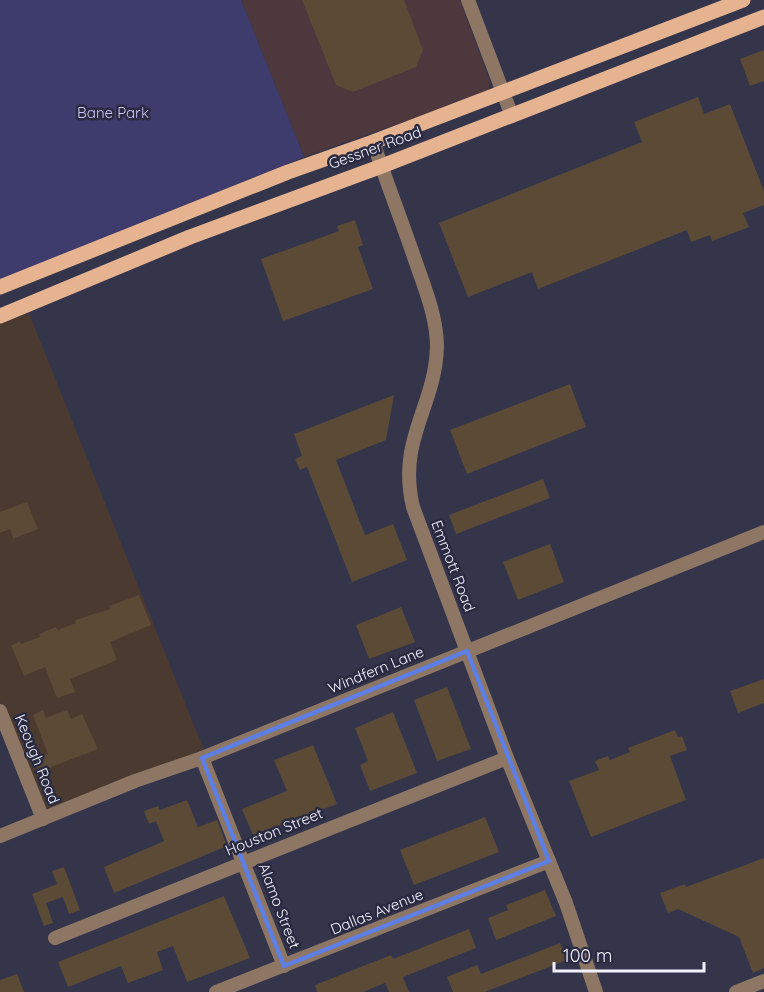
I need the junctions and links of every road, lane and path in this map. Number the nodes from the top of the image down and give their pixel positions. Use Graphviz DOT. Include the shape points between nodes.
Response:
graph roads {
  1 [pos="468,0"];
  2 [pos="742,0"];
  3 [pos="722,8"];
  4 [pos="764,17"];
  5 [pos="730,30"];
  6 [pos="504,93"];
  7 [pos="512,116"];
  8 [pos="373,142"];
  9 [pos="381,166"];
  10 [pos="288,172"];
  11 [pos="297,195"];
  12 [pos="181,214"];
  13 [pos="190,237"];
  14 [pos="0,287"];
  15 [pos="0,294"];
  16 [pos="4,314"];
  17 [pos="764,532"];
  18 [pos="467,651"];
  19 [pos="0,711"];
  20 [pos="202,758"];
  21 [pos="507,758"];
  22 [pos="43,819"];
  23 [pos="0,836"];
  24 [pos="244,861"];
  25 [pos="549,861"];
  26 [pos="55,938"];
  27 [pos="284,966"];
  28 [pos="764,981"];
  29 [pos="216,992"];
  30 [pos="596,992"];
  31 [pos="736,992"];
  1 -- 6 [label="street"];
  2 -- 3 [label="main road, Gessner Road"];
  3 -- 5 [label="main road"];
  3 -- 6 [label="main road, Gessner Road"];
  4 -- 5 [label="main road, Gessner Road"];
  5 -- 7 [label="main road, Gessner Road"];
  6 -- 7 [label="street"];
  6 -- 8 [label="main road, Gessner Road"];
  7 -- 9 [label="main road, Gessner Road"];
  8 -- 9 [label="street, Emmott Road"];
  8 -- 10 [label="main road, Gessner Road"];
  9 -- 11 [label="main road, Gessner Road"];
  9 -- 18 [label="street, Emmott Road" via="436,330 433,378 409,454 409,492"];
  10 -- 11 [label="main road"];
  10 -- 12 [label="main road, Gessner Road"];
  11 -- 13 [label="main road, Gessner Road"];
  12 -- 13 [label="main road"];
  12 -- 14 [label="main road, Gessner Road"];
  13 -- 16 [label="main road, Gessner Road"];
  15 -- 16 [label="main road"];
  17 -- 18 [label="street, Windfern Lane"];
  18 -- 20 [label="street, Windfern Lane"];
  18 -- 21 [label="street, Emmott Road"];
  19 -- 22 [label="street, Keough Road"];
  20 -- 22 [label="street, Windfern Lane"];
  20 -- 24 [label="street, Alamo Street"];
  21 -- 24 [label="street, Houston Street"];
  21 -- 25 [label="street, Emmott Road"];
  22 -- 23 [label="street, Windfern Lane"];
  24 -- 26 [label="street, Houston Street"];
  24 -- 27 [label="street, Alamo Street"];
  25 -- 27 [label="street, Dallas Avenue"];
  25 -- 30 [label="street, Emmott Road"];
  27 -- 29 [label="street, Dallas Avenue"];
  28 -- 31 [label="street"];
}
